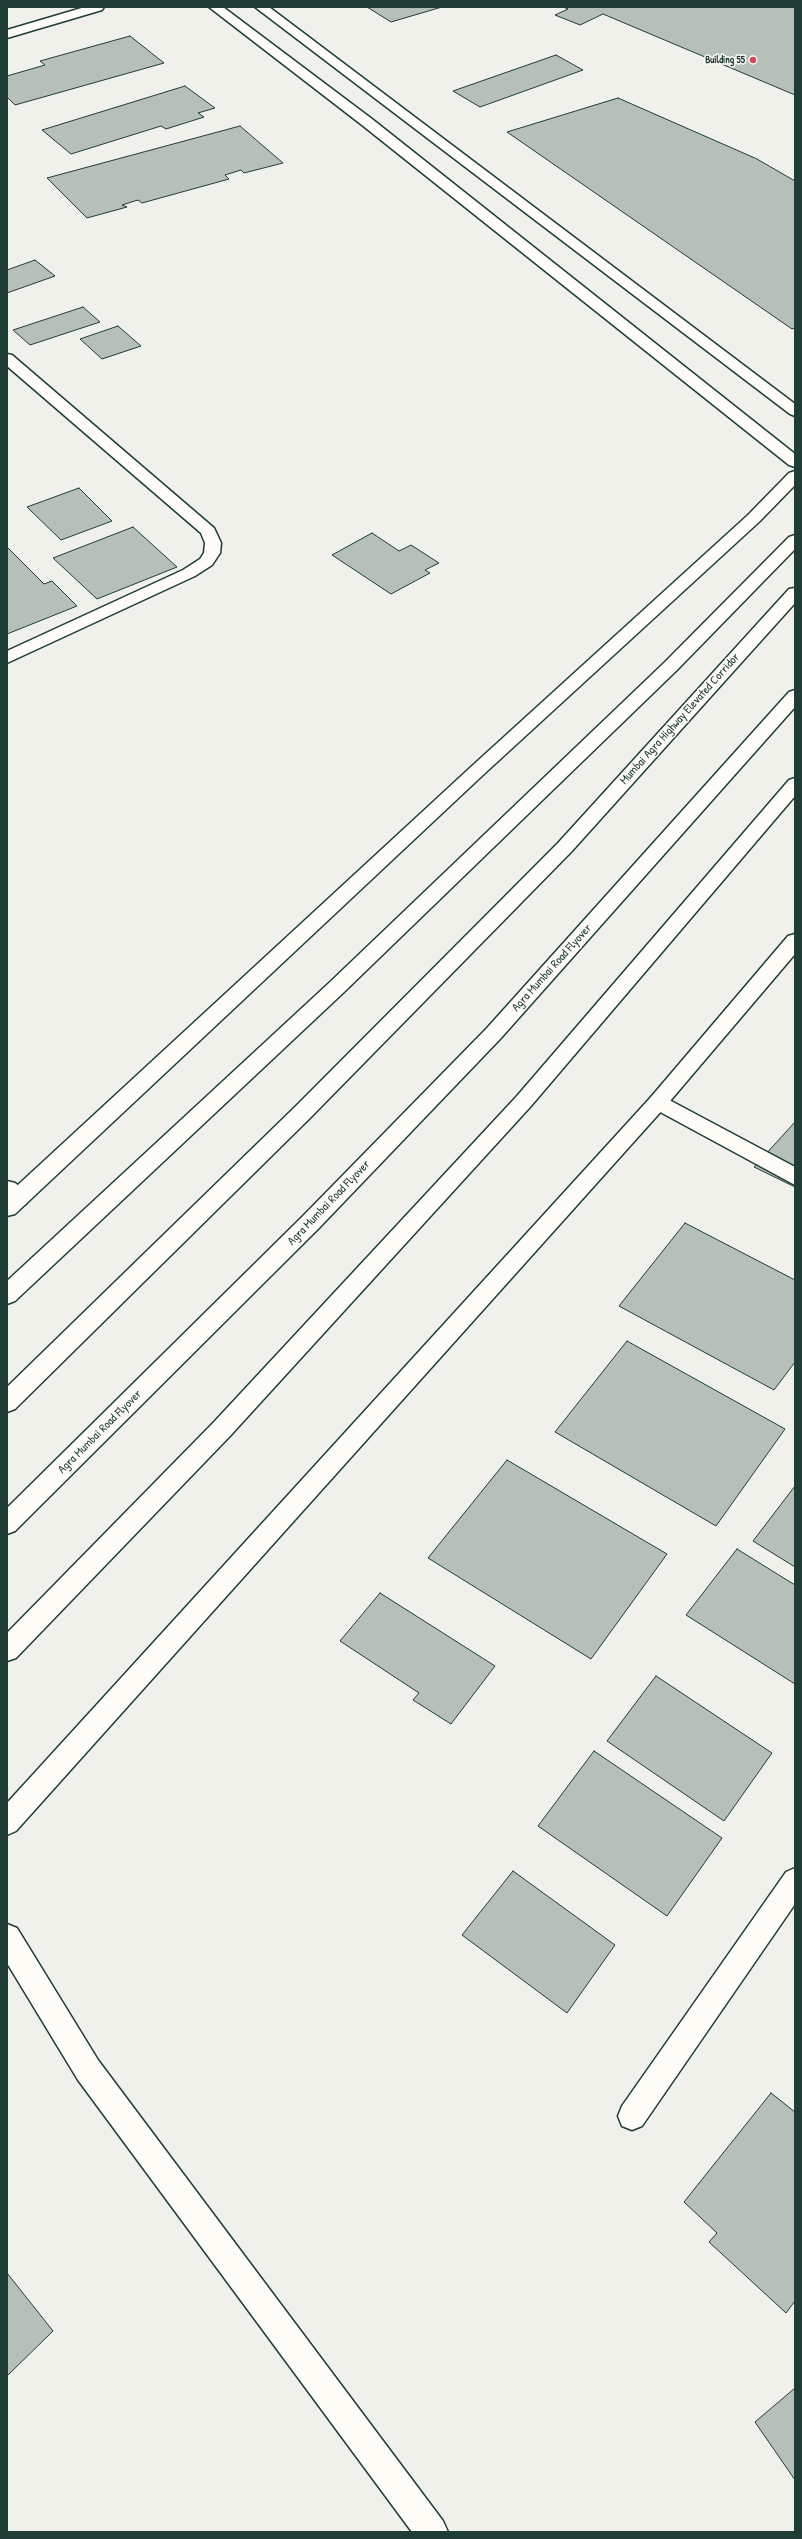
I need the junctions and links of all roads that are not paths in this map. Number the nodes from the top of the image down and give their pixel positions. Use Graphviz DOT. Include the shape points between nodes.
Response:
graph roads {
  1 [pos="98,7"];
  2 [pos="215,7"];
  3 [pos="261,7"];
  4 [pos="7,34"];
  5 [pos="7,358"];
  6 [pos="795,411"];
  7 [pos="795,462"];
  8 [pos="795,476"];
  9 [pos="795,540"];
  10 [pos="795,593"];
  11 [pos="7,658"];
  12 [pos="795,696"];
  13 [pos="795,784"];
  14 [pos="795,941"];
  15 [pos="658,1102"];
  16 [pos="795,1177"];
  17 [pos="11,1198"];
  18 [pos="7,1295"];
  19 [pos="7,1402"];
  20 [pos="7,1524"];
  21 [pos="7,1650"];
  22 [pos="7,1822"];
  23 [pos="795,1881"];
  24 [pos="7,1938"];
  25 [pos="632,2116"];
  26 [pos="432,2532"];
  1 -- 4 [label="main road"];
  2 -- 7 [label="main road" via="373,127"];
  3 -- 6 [label="main road"];
  5 -- 11 [label="main road" via="208,531 213,543 212,553 206,562 189,573"];
  8 -- 17 [label="main road" via="748,524"];
  9 -- 18 [label="main road" via="671,666 342,982"];
  10 -- 19 [label="main road, Mumbai Agra Highway Elevated Corridor" via="565,847 303,1112"];
  12 -- 20 [label="main road, Agra Mumbai Road Flyover" via="494,1033 311,1222"];
  13 -- 21 [label="main road" via="524,1101 222,1429"];
  14 -- 15 [label="main road"];
  15 -- 16 [label="main road"];
  15 -- 22 [label="main road"];
  23 -- 25 [label="main road"];
  24 -- 26 [label="main road" via="88,2070"];
}
